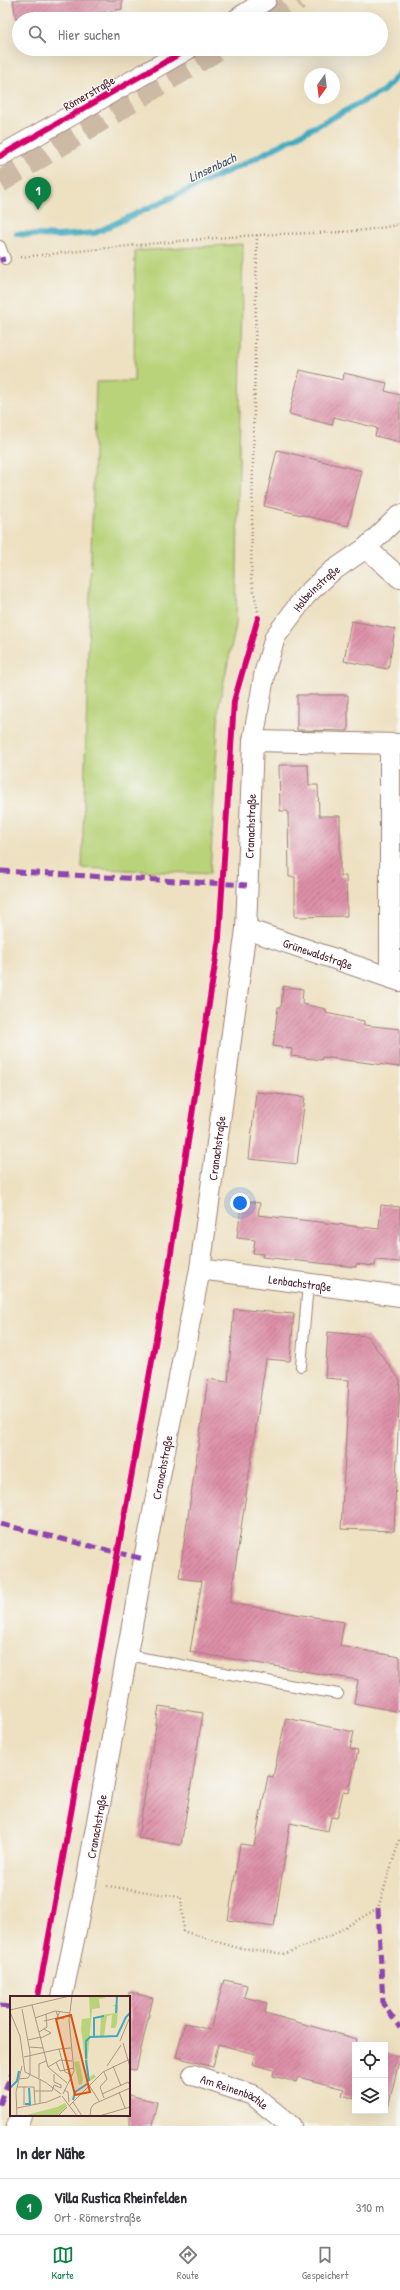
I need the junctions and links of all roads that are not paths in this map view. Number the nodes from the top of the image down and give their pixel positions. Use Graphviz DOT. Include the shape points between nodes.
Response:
graph roads {
  1 [pos="266,0"];
  2 [pos="248,12"];
  3 [pos="176,56"];
  4 [pos="0,156"];
  5 [pos="0,246"];
  6 [pos="5,259"];
  7 [pos="400,515"];
  8 [pos="366,548"];
  9 [pos="400,578"];
  10 [pos="275,637"];
  11 [pos="253,741"];
  12 [pos="395,744"];
  13 [pos="246,929"];
  14 [pos="395,980"];
  15 [pos="200,1270"];
  16 [pos="308,1284"];
  17 [pos="400,1296"];
  18 [pos="301,1366"];
  19 [pos="127,1655"];
  20 [pos="338,1694"];
  21 [pos="62,1996"];
  22 [pos="193,2075"];
  23 [pos="21,2116"];
  24 [pos="17,2126"];
  25 [pos="292,2126"];
  1 -- 2 [label="street"];
  3 -- 4 [label="street, Römerstraße"];
  5 -- 6 [label="lane"];
  7 -- 8 [label="street, Holbeinstraße"];
  8 -- 9 [label="street"];
  8 -- 10 [label="street, Holbeinstraße" via="331,572 306,595"];
  10 -- 11 [label="street, Cranachstraße" via="265,671"];
  11 -- 12 [label="street, Grünewaldstraße"];
  11 -- 13 [label="street, Cranachstraße"];
  12 -- 14 [label="street, Grünewaldstraße"];
  13 -- 14 [label="street, Grünewaldstraße"];
  13 -- 15 [label="street, Cranachstraße"];
  15 -- 16 [label="street, Lenbachstraße"];
  15 -- 19 [label="street, Cranachstraße"];
  16 -- 17 [label="street, Lenbachstraße"];
  16 -- 18 [label="lane"];
  19 -- 20 [label="lane"];
  19 -- 21 [label="street, Cranachstraße" via="86,1883"];
  22 -- 25 [label="street, Am Reinenbächle" via="253,2095"];
  23 -- 24 [label="street"];
}
